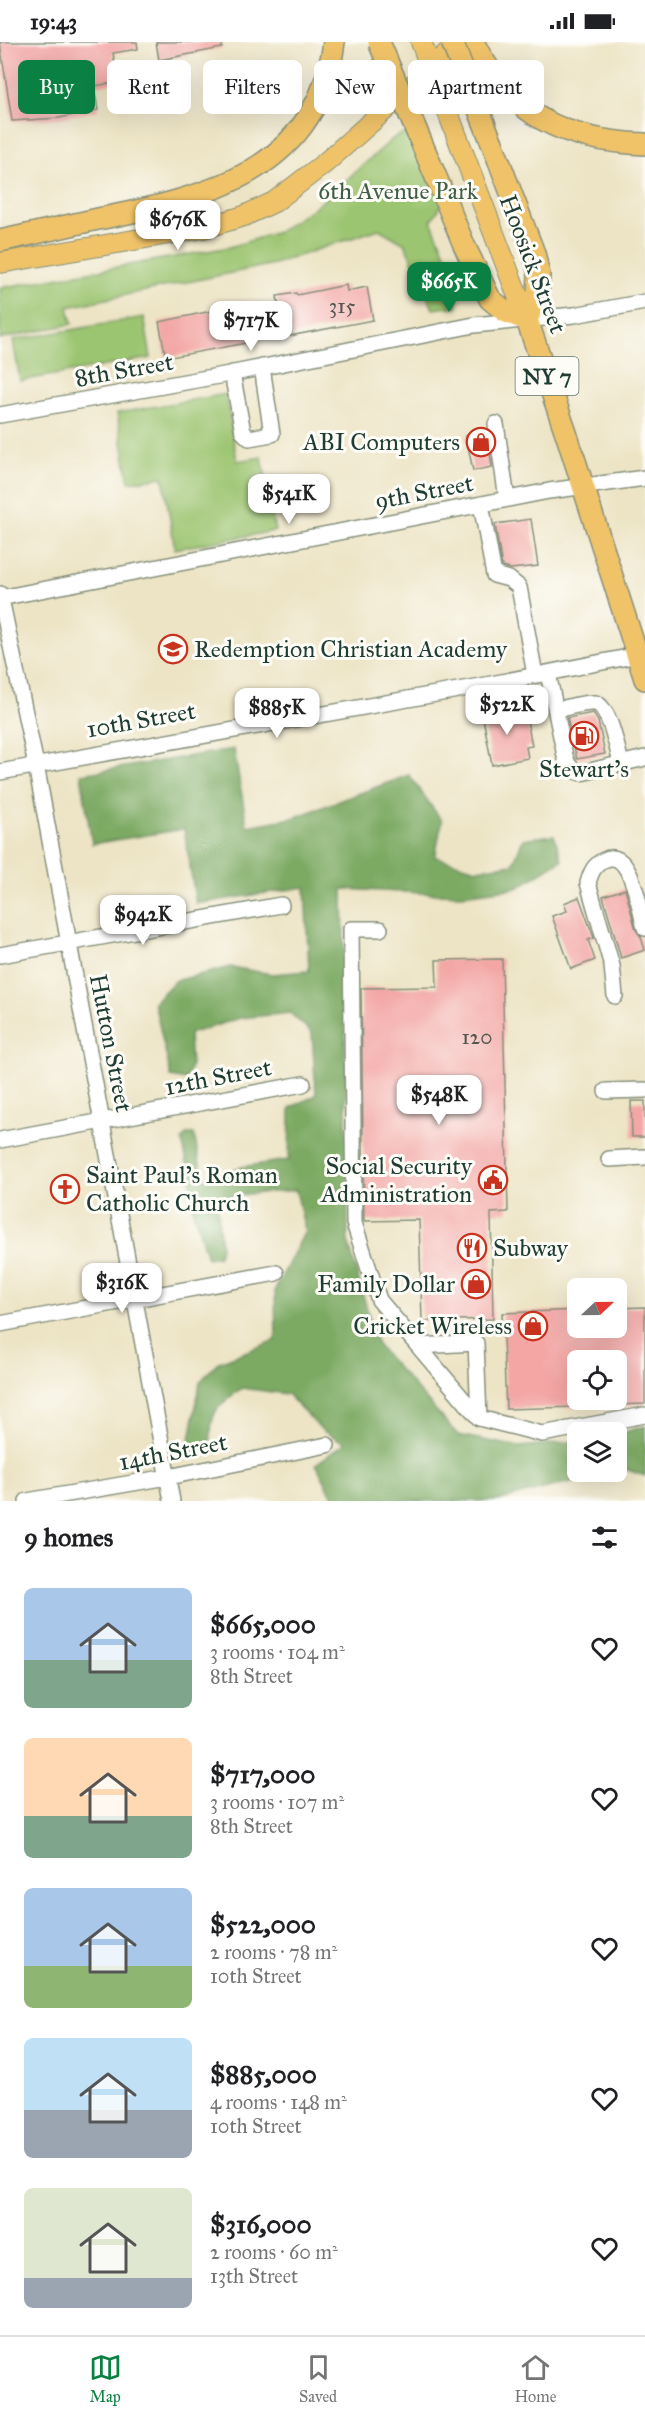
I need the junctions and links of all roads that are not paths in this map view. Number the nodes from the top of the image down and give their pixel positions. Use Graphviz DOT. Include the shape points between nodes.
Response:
graph roads {
  1 [pos="334,42"];
  2 [pos="379,42"];
  3 [pos="420,42"];
  4 [pos="452,42"];
  5 [pos="458,42"];
  6 [pos="472,42"];
  7 [pos="427,60"];
  8 [pos="440,60"];
  9 [pos="408,90"];
  10 [pos="448,114"];
  11 [pos="645,144"];
  12 [pos="95,220"];
  13 [pos="0,230"];
  14 [pos="0,241"];
  15 [pos="0,263"];
  16 [pos="645,302"];
  17 [pos="527,320"];
  18 [pos="262,367"];
  19 [pos="232,373"];
  20 [pos="0,415"];
  21 [pos="496,424"];
  22 [pos="645,478"];
  23 [pos="583,487"];
  24 [pos="507,499"];
  25 [pos="481,504"];
  26 [pos="0,597"];
  27 [pos="641,654"];
  28 [pos="542,674"];
  29 [pos="645,679"];
  30 [pos="556,710"];
  31 [pos="645,758"];
  32 [pos="621,764"];
  33 [pos="36,765"];
  34 [pos="0,772"];
  35 [pos="280,905"];
  36 [pos="645,928"];
  37 [pos="380,929"];
  38 [pos="69,943"];
  39 [pos="0,955"];
  40 [pos="615,996"];
  41 [pos="303,1084"];
  42 [pos="645,1090"];
  43 [pos="606,1091"];
  44 [pos="103,1121"];
  45 [pos="0,1140"];
  46 [pos="645,1157"];
  47 [pos="609,1159"];
  48 [pos="276,1273"];
  49 [pos="136,1299"];
  50 [pos="0,1324"];
  51 [pos="418,1346"];
  52 [pos="645,1415"];
  53 [pos="479,1418"];
  54 [pos="327,1445"];
  55 [pos="168,1477"];
  56 [pos="27,1501"];
  57 [pos="172,1501"];
  1 -- 12 [label="highway" via="322,91 310,114 295,134 257,168 218,189"];
  2 -- 17 [label="highway, bridge" via="490,299 506,312"];
  3 -- 7 [label="main road, Hoosick Street"];
  4 -- 17 [label="highway, bridge" via="534,253 538,293"];
  5 -- 8 [label="main road"];
  6 -- 11 [label="highway" via="494,76 522,106 543,120 563,130 609,142"];
  9 -- 15 [label="main road" via="326,163 274,202 244,216 204,228"];
  10 -- 17 [label="main road, Hoosick Street"];
  12 -- 13 [label="highway"];
  12 -- 14 [label="highway"];
  16 -- 17 [label="street, 8th Street"];
  17 -- 18 [label="street, 8th Street" via="474,325"];
  17 -- 23 [label="highway, Hoosick Street / NY 7"];
  18 -- 19 [label="street, 8th Street"];
  18 -- 19 [label="street" via="272,434 249,438 243,432"];
  19 -- 20 [label="street, 8th Street"];
  21 -- 24 [label="street"];
  22 -- 23 [label="street, 9th Street"];
  23 -- 24 [label="street, 9th Street"];
  23 -- 27 [label="highway, Hoosick Street / NY 7"];
  24 -- 25 [label="street, 9th Street"];
  25 -- 26 [label="street, 9th Street"];
  25 -- 28 [label="street" via="494,575 519,587"];
  26 -- 33 [label="street, Hutton Street"];
  27 -- 28 [label="street, 10th Street"];
  27 -- 29 [label="highway, Hoosick Street / NY 7"];
  28 -- 30 [label="street"];
  28 -- 33 [label="street, 10th Street"];
  30 -- 32 [label="street" via="595,703 602,706"];
  30 -- 32 [label="street" via="565,756 573,771 581,773"];
  31 -- 32 [label="street"];
  33 -- 34 [label="street, 10th Street"];
  33 -- 38 [label="street, Hutton Street"];
  35 -- 38 [label="street"];
  36 -- 40 [label="street" via="628,868 620,859 609,857 598,863 588,883 612,966"];
  37 -- 51 [label="street" via="351,929 354,1223 379,1300"];
  38 -- 39 [label="street"];
  38 -- 44 [label="street, Hutton Street"];
  41 -- 44 [label="street, 12th Street"];
  42 -- 43 [label="street"];
  44 -- 45 [label="street, 12th Street"];
  44 -- 49 [label="street, Hutton Street"];
  46 -- 47 [label="street"];
  48 -- 49 [label="street"];
  49 -- 50 [label="street"];
  49 -- 55 [label="street, Hutton Street"];
  51 -- 53 [label="street"];
  51 -- 53 [label="street" via="476,1343"];
  52 -- 53 [label="street" via="542,1434"];
  54 -- 55 [label="street, 14th Street"];
  55 -- 56 [label="street, 14th Street"];
  55 -- 57 [label="street, Hutton Street"];
}
